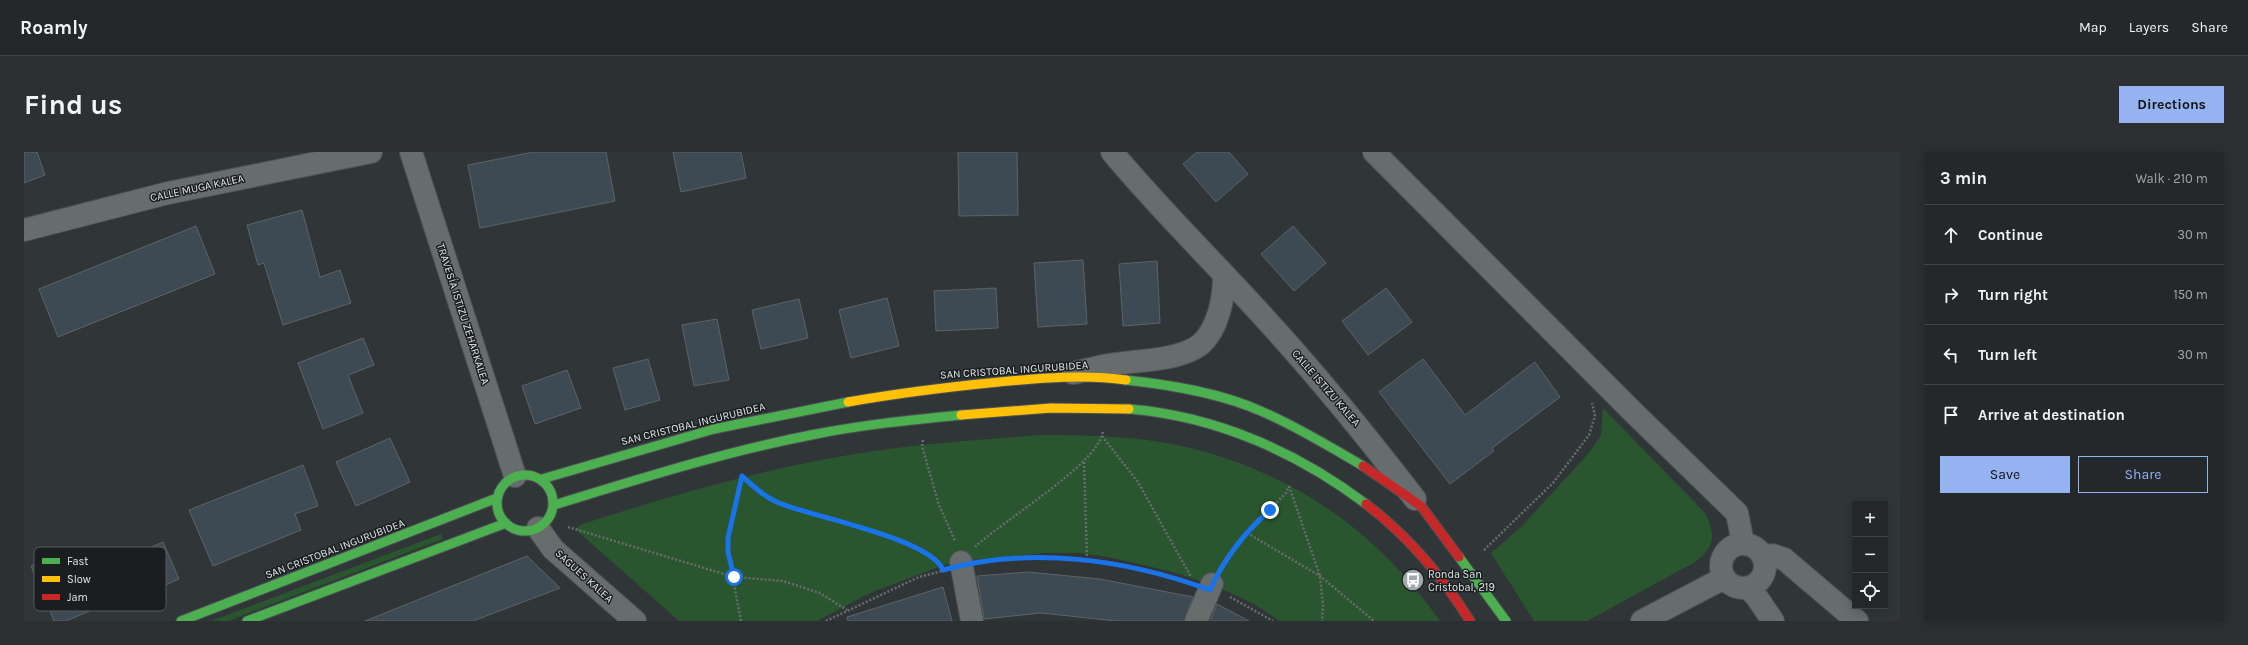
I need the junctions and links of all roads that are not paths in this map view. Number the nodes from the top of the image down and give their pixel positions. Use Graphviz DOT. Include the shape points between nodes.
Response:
graph roads {
  1 [pos="371,152"];
  2 [pos="411,152"];
  3 [pos="1112,152"];
  4 [pos="1374,152"];
  5 [pos="24,230"];
  6 [pos="1224,277"];
  7 [pos="1055,378"];
  8 [pos="515,476"];
  9 [pos="542,479"];
  10 [pos="497,498"];
  11 [pos="554,505"];
  12 [pos="1421,506"];
  13 [pos="506,523"];
  14 [pos="538,528"];
  15 [pos="1743,543"];
  16 [pos="1764,557"];
  17 [pos="955,566"];
  18 [pos="1724,578"];
  19 [pos="1211,587"];
  20 [pos="1748,588"];
  21 [pos="181,621"];
  22 [pos="247,621"];
  23 [pos="635,621"];
  24 [pos="972,621"];
  25 [pos="1196,621"];
  26 [pos="1470,621"];
  27 [pos="1506,621"];
  28 [pos="1642,621"];
  29 [pos="1772,621"];
  30 [pos="1857,621"];
  1 -- 5 [label="street, CALLE MUGA KALEA" via="168,193"];
  2 -- 8 [label="street, TRAVESÍA ISTIZU ZEHARKALEA"];
  3 -- 6 [label="street, CALLE ISTIZU KALEA"];
  4 -- 15 [label="street" via="1737,513"];
  6 -- 7 [label="street" via="1224,297 1219,315 1201,344 1184,353 1103,366"];
  6 -- 12 [label="street, CALLE ISTIZU KALEA" via="1270,324 1362,430"];
  7 -- 9 [label="street, SAN CRISTOBAL INGURUBIDEA" via="916,390 815,408 714,429"];
  7 -- 12 [label="street, SAN CRISTOBAL INGURUBIDEA" via="1106,377 1155,383 1199,391 1262,411 1306,432 1370,470"];
  8 -- 9 [label="street" via="529,474"];
  8 -- 10 [label="street" via="500,489"];
  9 -- 11 [label="street" via="551,490"];
  10 -- 13 [label="street" via="498,512"];
  10 -- 21 [label="street, SAN CRISTOBAL INGURUBIDEA"];
  11 -- 14 [label="street" via="546,522"];
  11 -- 26 [label="street" via="728,453 812,434 921,419 1047,408 1122,409 1169,414 1225,428 1275,448 1358,497 1403,535 1440,577"];
  12 -- 27 [label="street, SAN CRISTOBAL INGURUBIDEA"];
  13 -- 14 [label="street" via="515,529 527,531"];
  13 -- 22 [label="street"];
  14 -- 23 [label="street, SAGUES KALEA" via="554,549"];
  15 -- 16 [label="street" via="1756,547"];
  15 -- 18 [label="street" via="1730,547 1722,558 1721,572"];
  16 -- 20 [label="street" via="1766,564 1760,582"];
  16 -- 30 [label="street" via="1772,555 1784,560"];
  17 -- 24 [label="street"];
  18 -- 20 [label="street" via="1734,587"];
  18 -- 28 [label="street"];
  19 -- 25 [label="street"];
  20 -- 29 [label="street"];
}
